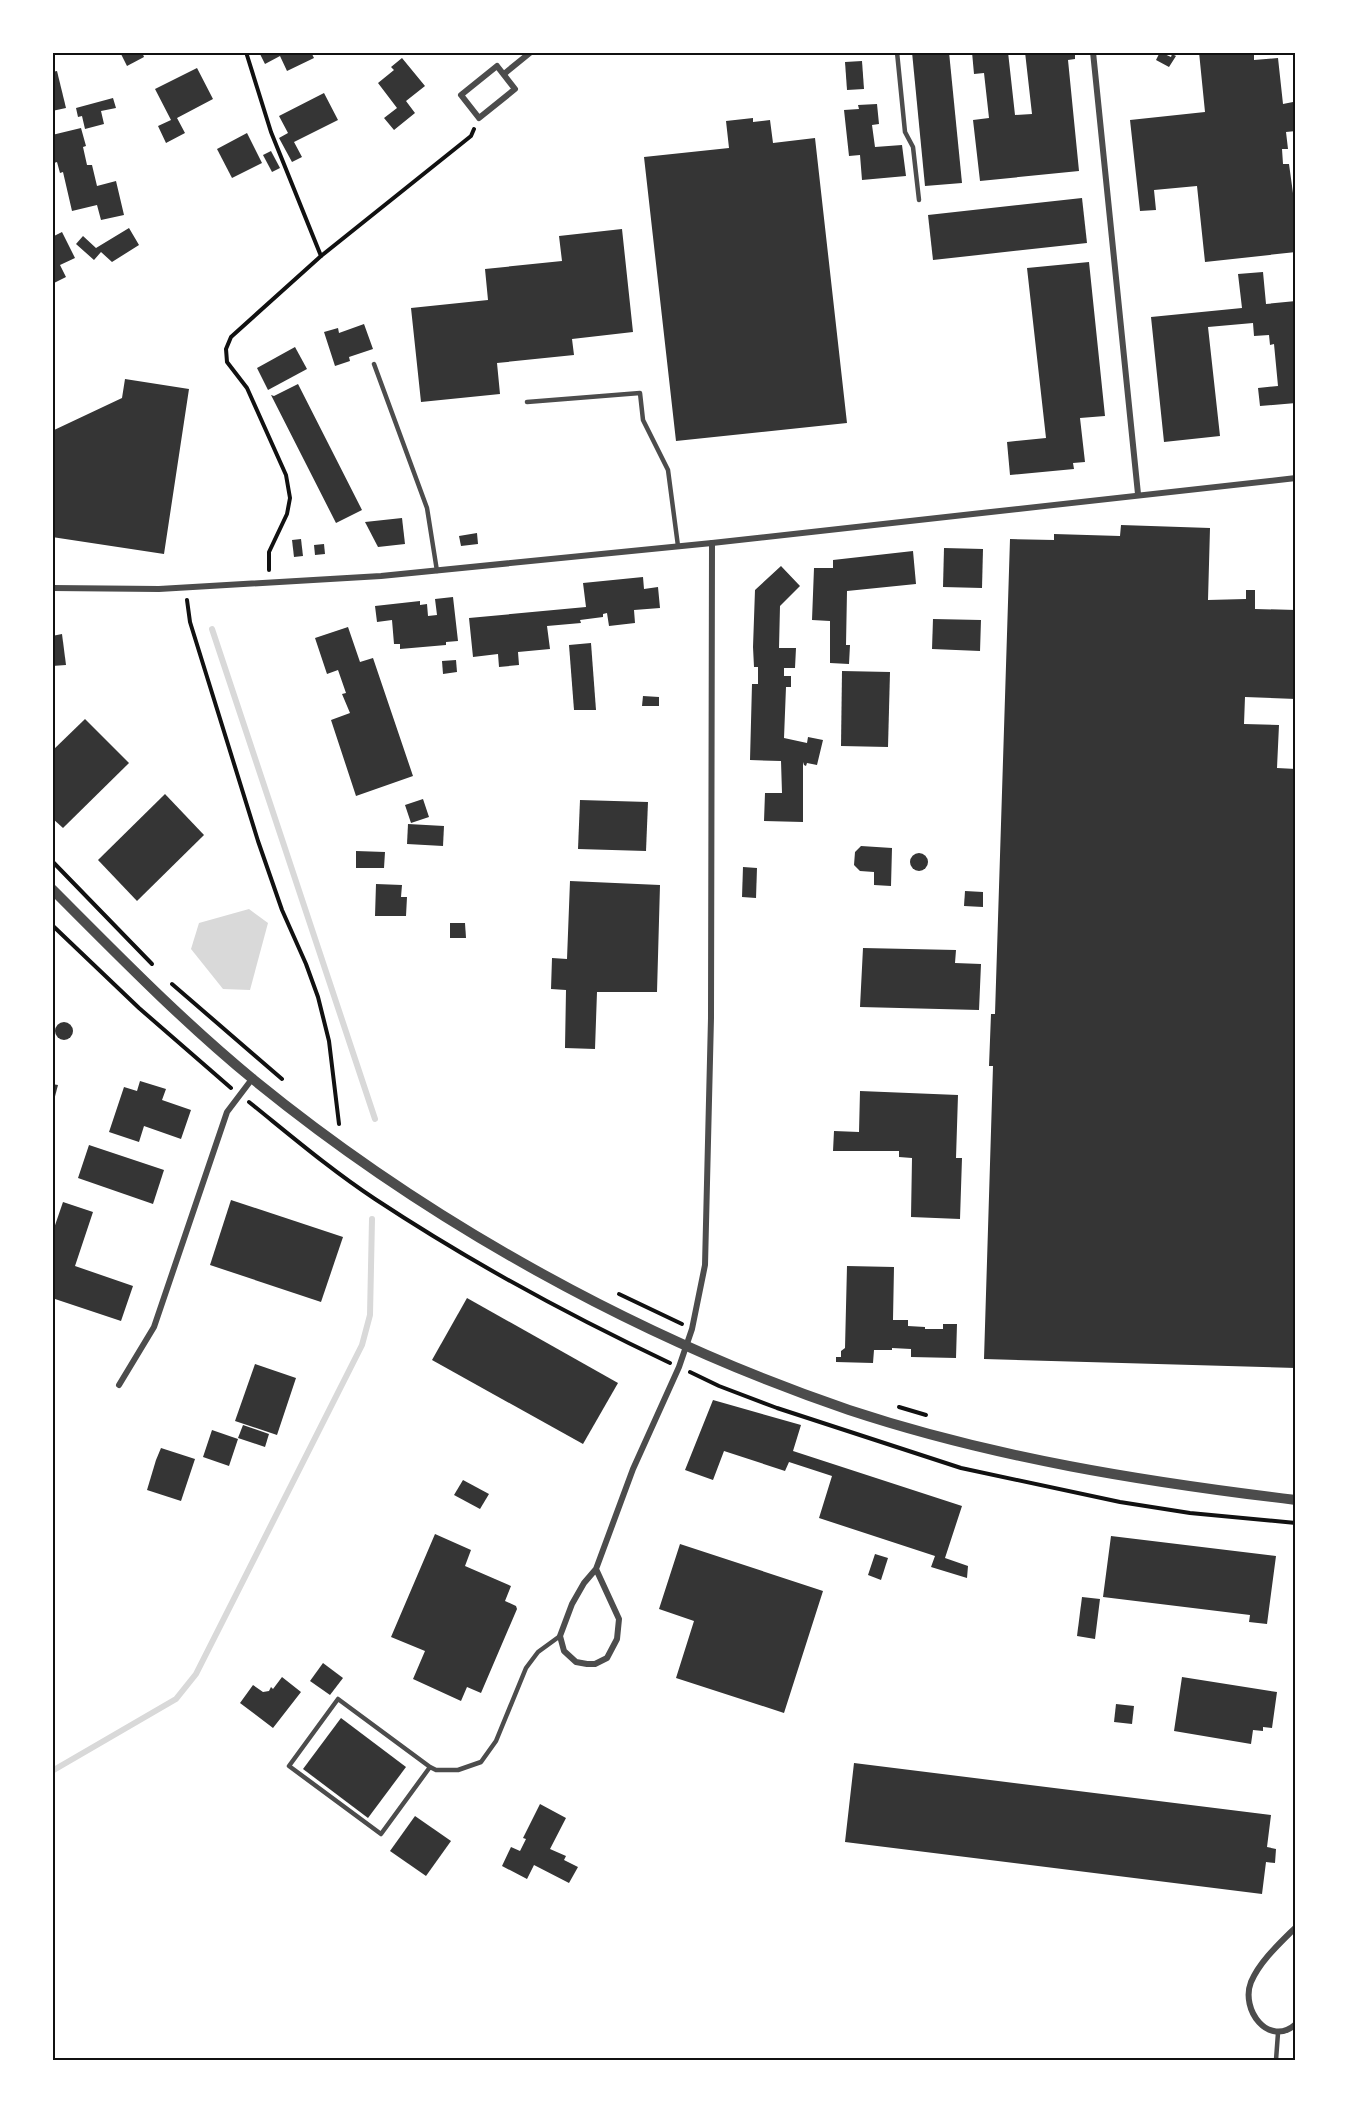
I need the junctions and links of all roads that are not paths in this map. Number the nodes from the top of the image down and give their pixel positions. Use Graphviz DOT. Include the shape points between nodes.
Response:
graph roads {
  1 [pos="531,52"];
  2 [pos="897,52"];
  3 [pos="1093,52"];
  4 [pos="504,74"];
  5 [pos="919,200"];
  6 [pos="374,364"];
  7 [pos="527,402"];
  8 [pos="1296,478"];
  9 [pos="1138,494"];
  10 [pos="712,543"];
  11 [pos="678,546"];
  12 [pos="437,571"];
  13 [pos="52,588"];
  14 [pos="52,889"];
  15 [pos="252,1079"];
  16 [pos="686,1347"];
  17 [pos="119,1385"];
  18 [pos="1296,1500"];
  19 [pos="596,1569"];
  20 [pos="560,1636"];
  21 [pos="430,1767"];
  22 [pos="1296,1927"];
  23 [pos="1296,2024"];
  24 [pos="1278,2033"];
  25 [pos="1276,2061"];
  1 -- 4 [label="street"];
  2 -- 5 [label="lane" via="905,132 913,147"];
  3 -- 9 [label="street"];
  4 -- 4 [label="street" via="515,89 479,118 460,95 497,66"];
  6 -- 12 [label="lane" via="427,508"];
  7 -- 11 [label="lane" via="640,393 643,420 668,470"];
  8 -- 9 [label="street"];
  9 -- 10 [label="street"];
  10 -- 11 [label="street"];
  10 -- 16 [label="street" via="708,1204 705,1265"];
  11 -- 12 [label="street"];
  12 -- 13 [label="street" via="186,588"];
  14 -- 15 [label="street" via="152,990"];
  15 -- 16 [label="street" via="422,1202 543,1274"];
  15 -- 17 [label="street" via="227,1112 154,1327"];
  16 -- 18 [label="street" via="850,1410 971,1444 1067,1467"];
  16 -- 19 [label="street" via="633,1469"];
  19 -- 20 [label="street" via="572,1604"];
  19 -- 20 [label="street" via="619,1619 613,1649 596,1664 576,1662 564,1651"];
  20 -- 21 [label="lane" via="538,1652 526,1668 496,1741 481,1762 458,1770"];
  21 -- 21 [label="lane" via="338,1699 289,1766 381,1834"];
  22 -- 24 [label="street" via="1273,1950 1251,1982 1250,2011 1264,2027"];
  23 -- 24 [label="street"];
  24 -- 25 [label="lane"];
}
